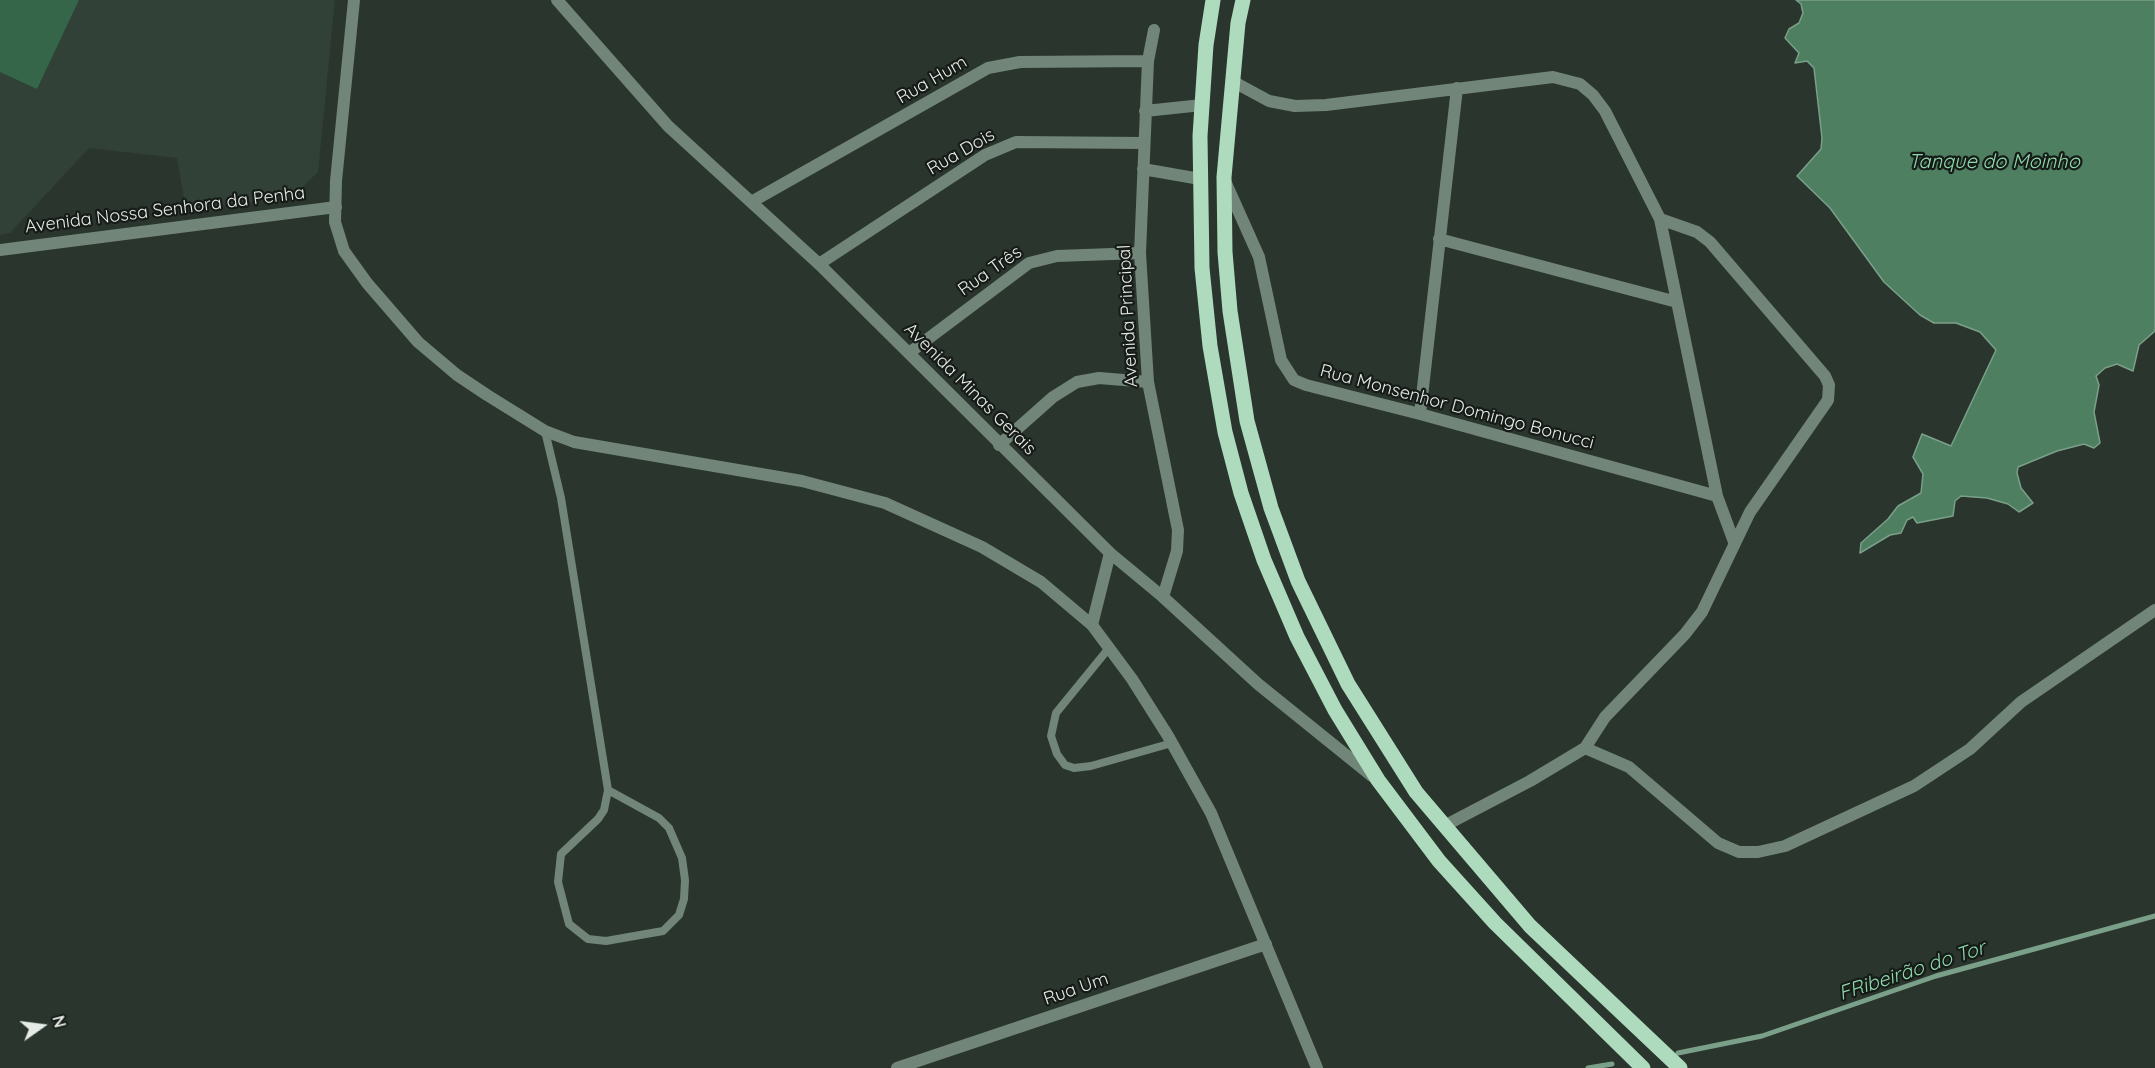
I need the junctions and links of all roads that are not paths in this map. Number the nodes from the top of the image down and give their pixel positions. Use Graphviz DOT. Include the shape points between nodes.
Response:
graph roads {
  1 [pos="354,0"];
  2 [pos="557,0"];
  3 [pos="1213,0"];
  4 [pos="1243,0"];
  5 [pos="1155,30"];
  6 [pos="1148,61"];
  7 [pos="1232,81"];
  8 [pos="1456,88"];
  9 [pos="1202,105"];
  10 [pos="1145,111"];
  11 [pos="1143,143"];
  12 [pos="1143,170"];
  13 [pos="1224,177"];
  14 [pos="1200,179"];
  15 [pos="753,201"];
  16 [pos="336,207"];
  17 [pos="1660,219"];
  18 [pos="1439,239"];
  19 [pos="0,250"];
  20 [pos="1140,253"];
  21 [pos="819,264"];
  22 [pos="1677,302"];
  23 [pos="909,353"];
  24 [pos="1148,382"];
  25 [pos="1420,414"];
  26 [pos="545,431"];
  27 [pos="999,444"];
  28 [pos="1717,496"];
  29 [pos="1734,542"];
  30 [pos="1110,553"];
  31 [pos="1163,597"];
  32 [pos="2155,610"];
  33 [pos="1092,625"];
  34 [pos="1109,648"];
  35 [pos="1172,743"];
  36 [pos="1585,748"];
  37 [pos="1378,780"];
  38 [pos="608,790"];
  39 [pos="1444,826"];
  40 [pos="1266,944"];
  41 [pos="897,1068"];
  42 [pos="1317,1068"];
  43 [pos="1643,1068"];
  44 [pos="1680,1068"];
  1 -- 16 [label="street"];
  2 -- 15 [label="street, Avenida Minas Gerais" via="668,126"];
  3 -- 9 [label="main road"];
  4 -- 7 [label="main road"];
  5 -- 6 [label="street, Avenida Principal"];
  6 -- 10 [label="street, Avenida Principal"];
  6 -- 15 [label="street, Rua Hum" via="1020,62 988,68"];
  7 -- 8 [label="street" via="1269,101 1295,106"];
  7 -- 13 [label="main road"];
  8 -- 17 [label="street" via="1553,77 1580,84 1605,111"];
  8 -- 18 [label="street"];
  9 -- 10 [label="street"];
  9 -- 14 [label="main road"];
  10 -- 11 [label="street, Avenida Principal"];
  11 -- 12 [label="street, Avenida Principal"];
  11 -- 21 [label="street, Rua Dois" via="1016,142 985,155"];
  12 -- 14 [label="street"];
  12 -- 20 [label="street, Avenida Principal"];
  13 -- 25 [label="street, Rua Monsenhor Domingo Bonucci" via="1259,257 1287,372 1306,385"];
  13 -- 39 [label="main road" via="1225,252 1234,349 1247,422 1271,508 1298,581 1348,684 1416,792"];
  14 -- 37 [label="main road" via="1202,268 1210,346 1225,432 1241,493 1297,637"];
  15 -- 21 [label="street, Avenida Minas Gerais"];
  16 -- 19 [label="street, Avenida Nossa Senhora da Penha"];
  16 -- 26 [label="street" via="335,222 344,251 418,342 457,375"];
  17 -- 22 [label="street"];
  17 -- 29 [label="street" via="1697,232 1710,242 1829,385 1828,400 1772,478"];
  18 -- 22 [label="street"];
  18 -- 25 [label="street"];
  20 -- 23 [label="street, Rua Três" via="1057,256 1029,263"];
  20 -- 24 [label="street, Avenida Principal"];
  21 -- 23 [label="street, Avenida Minas Gerais"];
  22 -- 28 [label="street"];
  23 -- 27 [label="street, Avenida Minas Gerais"];
  24 -- 27 [label="street" via="1099,378 1077,382 1053,396"];
  24 -- 31 [label="street, Avenida Principal" via="1178,530 1177,551"];
  25 -- 28 [label="street, Rua Monsenhor Domingo Bonucci"];
  26 -- 33 [label="street" via="574,442 802,481 885,503 1012,564 1041,582"];
  26 -- 38 [label="lane" via="561,498"];
  27 -- 30 [label="street, Avenida Minas Gerais"];
  28 -- 29 [label="street"];
  29 -- 36 [label="street" via="1702,612 1605,717"];
  30 -- 31 [label="street, Avenida Minas Gerais"];
  30 -- 33 [label="street"];
  31 -- 37 [label="street, Avenida Minas Gerais" via="1258,684"];
  32 -- 36 [label="street" via="2021,702 1970,749 1924,780 1785,846 1739,852 1718,843 1629,767"];
  33 -- 34 [label="street"];
  34 -- 35 [label="street"];
  34 -- 35 [label="lane" via="1056,713 1051,736 1057,754 1065,765 1074,768"];
  35 -- 40 [label="street" via="1211,813"];
  36 -- 39 [label="street"];
  37 -- 43 [label="main road" via="1439,861 1495,923"];
  38 -- 38 [label="lane" via="598,819 561,854 558,882 569,924 588,939 606,941 663,931 679,915 684,899 682,858 677,842 659,818"];
  39 -- 44 [label="main road" via="1530,926"];
  40 -- 41 [label="street, Rua Um"];
  40 -- 42 [label="street"];
}
